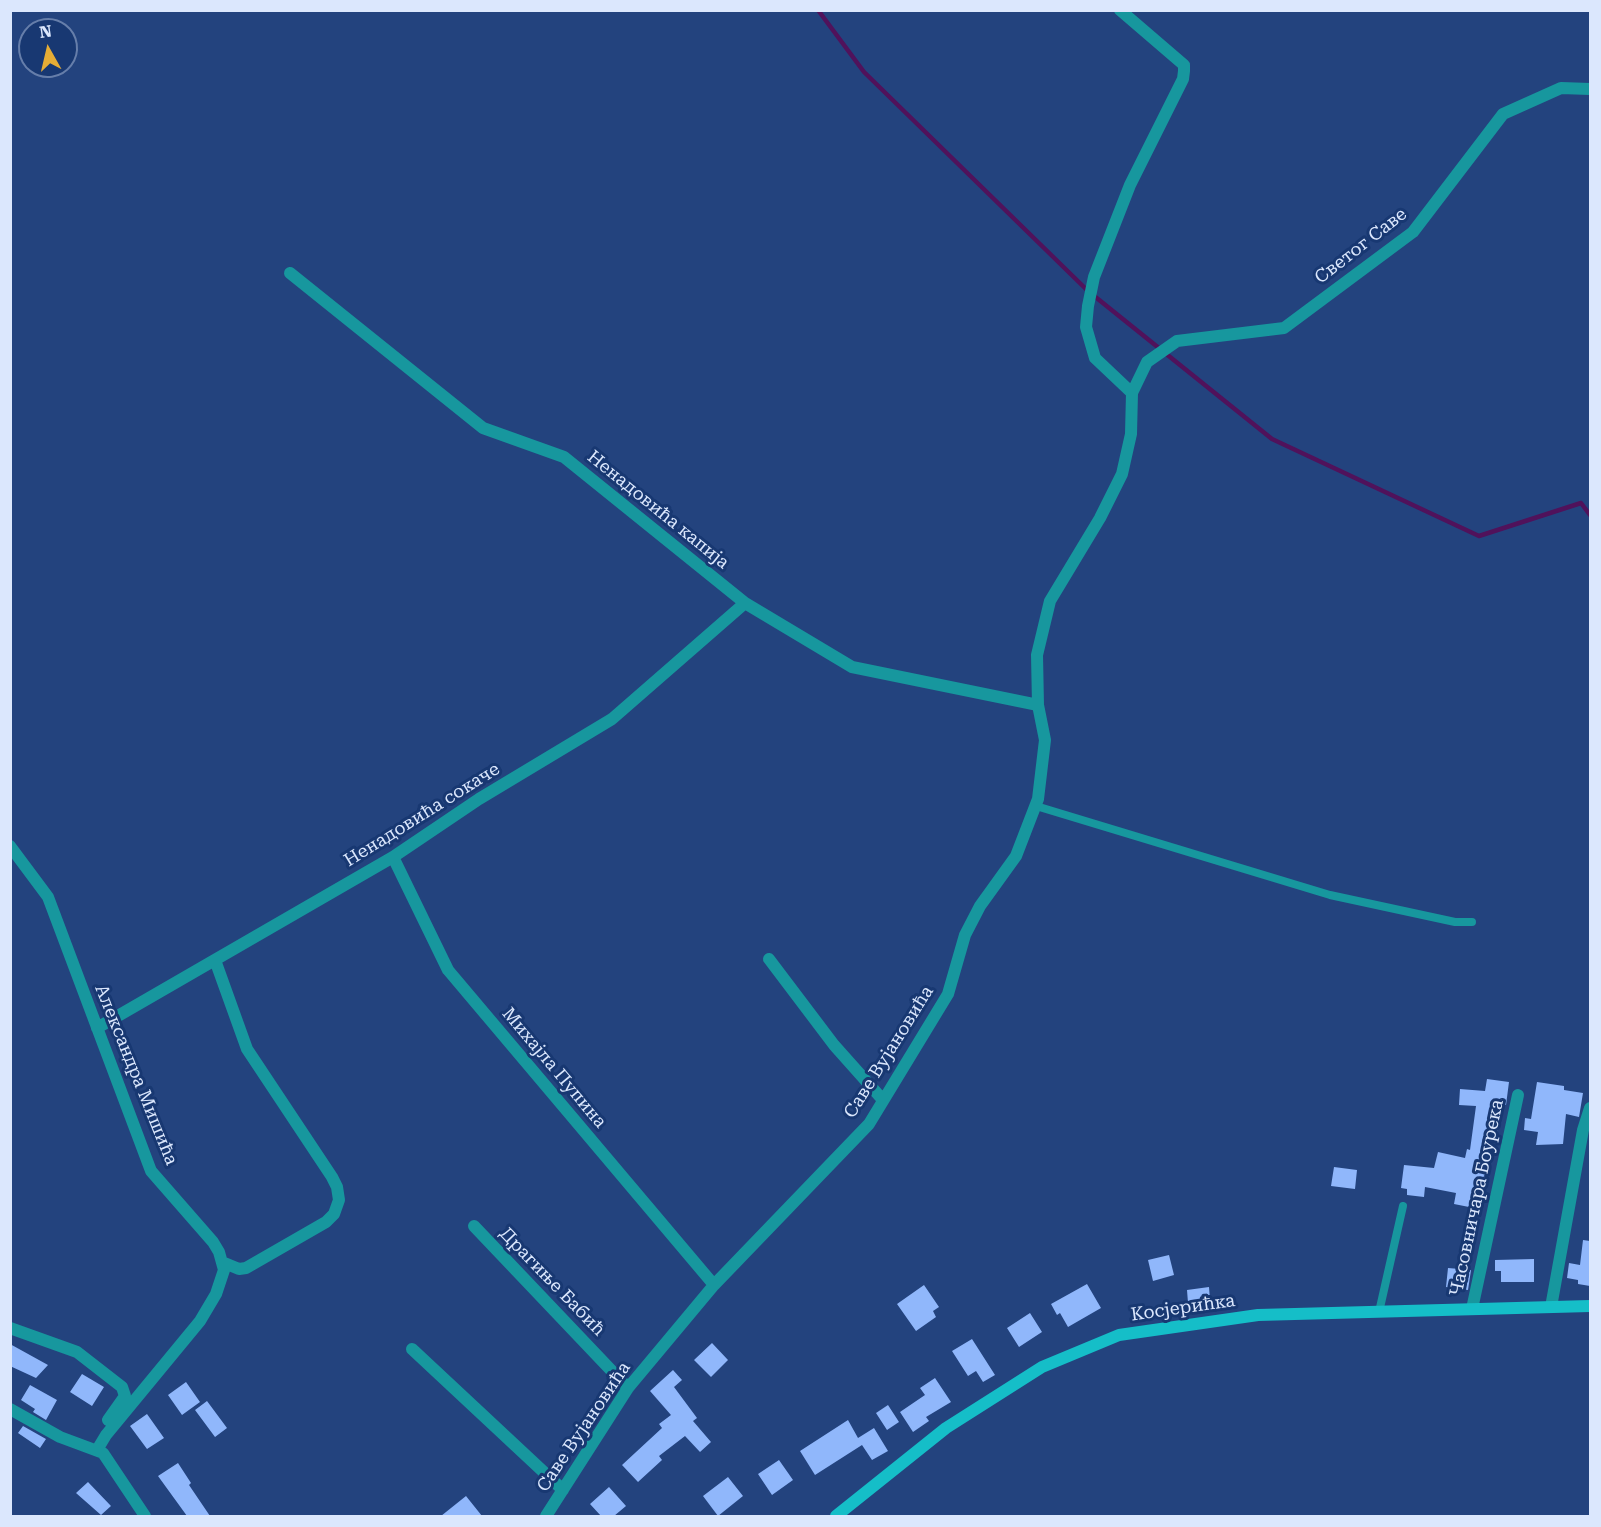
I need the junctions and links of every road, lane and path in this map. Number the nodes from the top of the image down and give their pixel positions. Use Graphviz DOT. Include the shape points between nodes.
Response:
graph roads {
  1 [pos="1120,10"];
  2 [pos="1590,89"];
  3 [pos="290,273"];
  4 [pos="1176,341"];
  5 [pos="1132,393"];
  6 [pos="745,603"];
  7 [pos="1038,705"];
  8 [pos="1036,806"];
  9 [pos="10,846"];
  10 [pos="393,857"];
  11 [pos="1472,922"];
  12 [pos="769,959"];
  13 [pos="214,960"];
  14 [pos="97,1028"];
  15 [pos="1518,1095"];
  16 [pos="884,1100"];
  17 [pos="1590,1108"];
  18 [pos="1403,1206"];
  19 [pos="474,1226"];
  20 [pos="222,1262"];
  21 [pos="714,1285"];
  22 [pos="1590,1306"];
  23 [pos="1551,1307"];
  24 [pos="1472,1309"];
  25 [pos="1379,1312"];
  26 [pos="10,1328"];
  27 [pos="412,1349"];
  28 [pos="628,1388"];
  29 [pos="10,1409"];
  30 [pos="106,1435"];
  31 [pos="97,1450"];
  32 [pos="562,1490"];
  33 [pos="145,1516"];
  34 [pos="546,1516"];
  35 [pos="836,1516"];
  1 -- 5 [label="street" via="1184,64 1130,185 1094,277 1088,306 1086,327 1095,358"];
  2 -- 4 [label="street, Светог Саве" via="1561,88 1503,114 1413,232 1284,328"];
  3 -- 6 [label="street, Ненадовића капија" via="483,428 564,457"];
  4 -- 5 [label="street, Саве Вујановића" via="1147,362"];
  5 -- 7 [label="street, Саве Вујановића" via="1131,434 1122,474 1050,601 1037,656"];
  6 -- 7 [label="street, Ненадовића капија" via="852,666"];
  6 -- 10 [label="street, Ненадовића сокаче" via="612,719 479,799"];
  7 -- 8 [label="street, Саве Вујановића" via="1045,740"];
  8 -- 11 [label="lane" via="1330,895 1455,922"];
  8 -- 16 [label="street, Саве Вујановића" via="1016,856 980,906 965,935 948,994"];
  9 -- 14 [label="street, Александра Мишића" via="48,897"];
  10 -- 13 [label="street, Ненадовића сокаче"];
  10 -- 21 [label="street, Михајла Пупина" via="448,970"];
  12 -- 16 [label="street" via="834,1046"];
  13 -- 14 [label="street, Ненадовића сокаче"];
  13 -- 20 [label="street" via="247,1049 332,1177 339,1200 326,1222 246,1268"];
  14 -- 20 [label="street, Александра Мишића" via="151,1171 213,1242"];
  15 -- 24 [label="street, Часовничара Боурека"];
  16 -- 21 [label="street, Саве Вујановића" via="869,1124"];
  17 -- 23 [label="street"];
  18 -- 25 [label="lane"];
  19 -- 28 [label="street, Драгиње Бабић"];
  20 -- 30 [label="street" via="223,1277 200,1321"];
  21 -- 28 [label="street, Саве Вујановића"];
  22 -- 23 [label="street, Косјерићка"];
  23 -- 24 [label="street, Косјерићка"];
  24 -- 25 [label="street, Косјерићка"];
  25 -- 35 [label="street, Косјерићка" via="1258,1315 1119,1335 1042,1367 946,1428"];
  26 -- 30 [label="street" via="77,1352 122,1387 125,1396 104,1426"];
  27 -- 32 [label="street"];
  28 -- 32 [label="street, Саве Вујановића"];
  29 -- 31 [label="street" via="60,1437"];
  30 -- 31 [label="street"];
  31 -- 33 [label="street" via="110,1461"];
  32 -- 34 [label="street, Саве Вујановића"];
}
